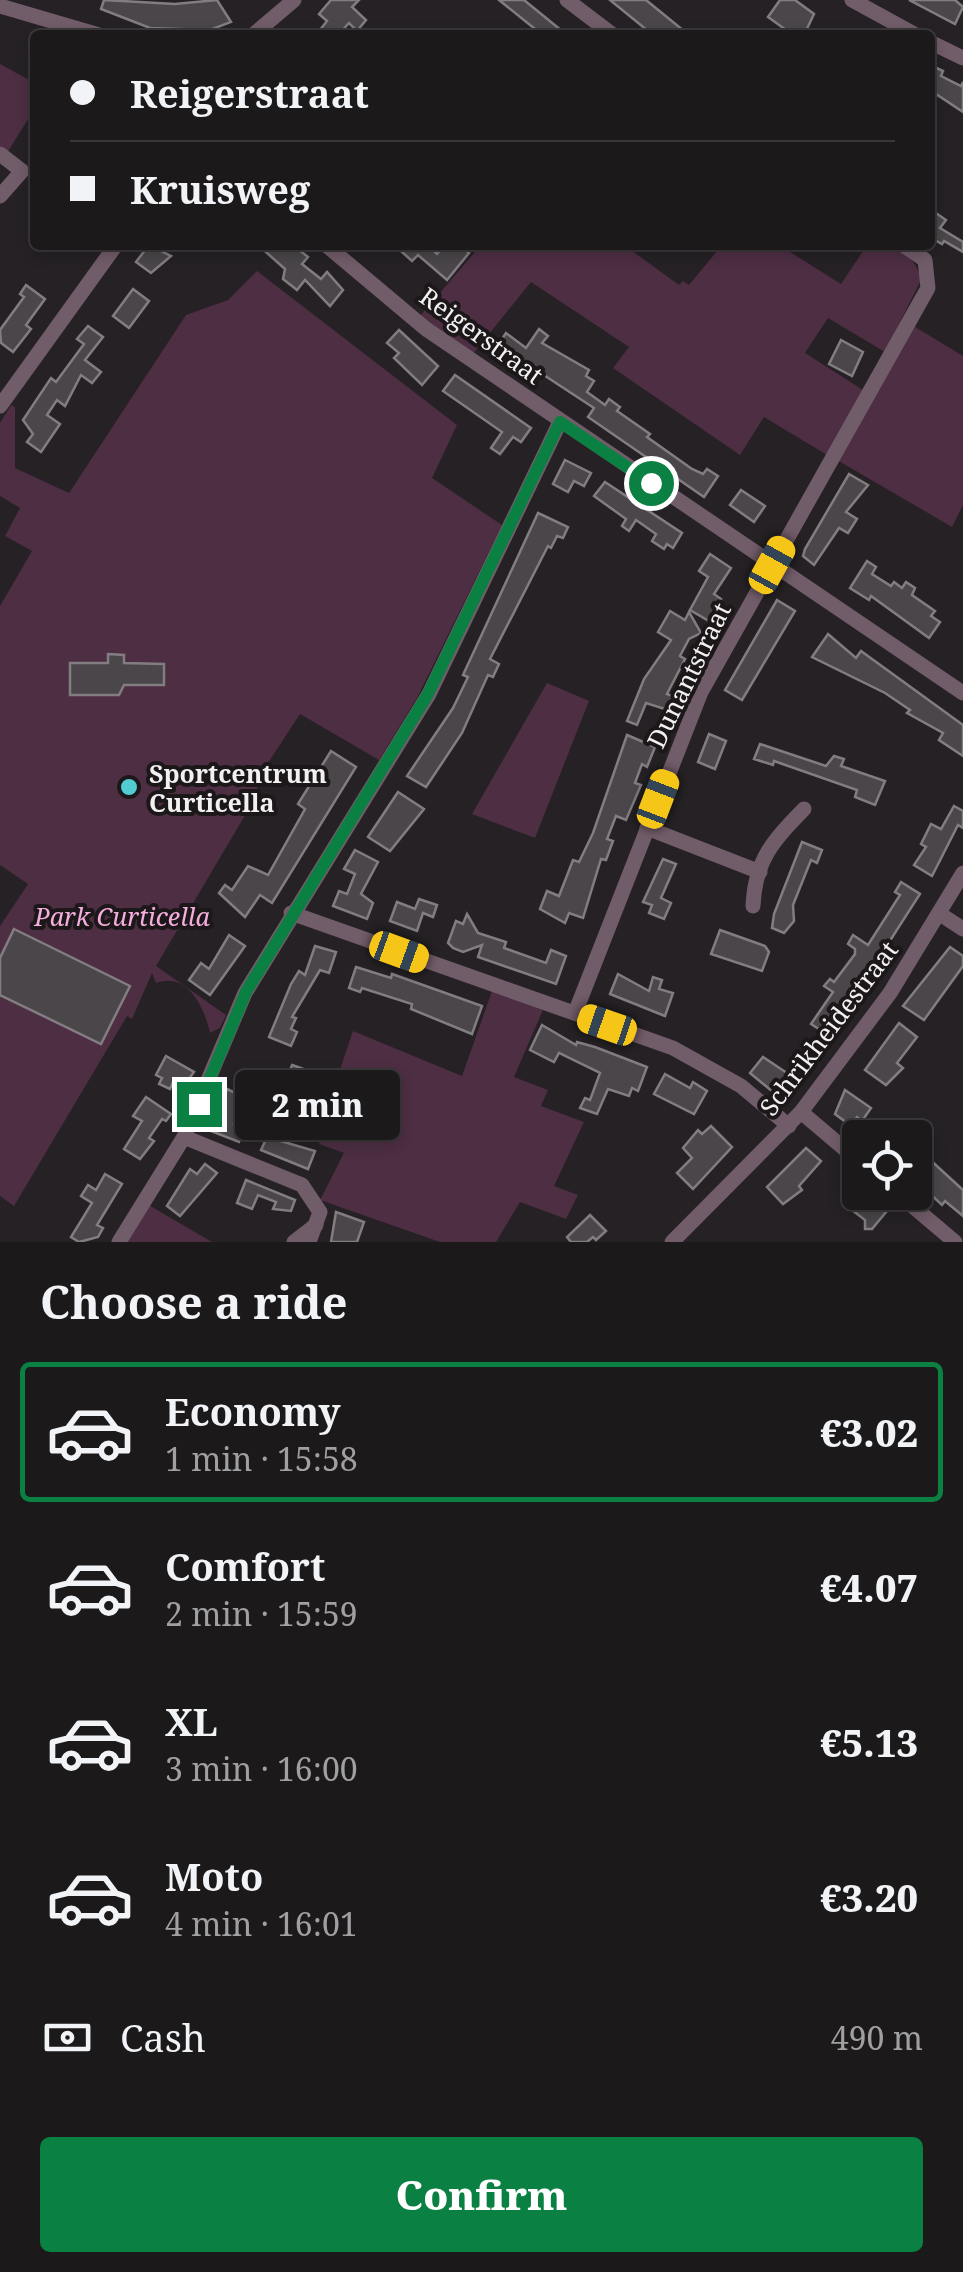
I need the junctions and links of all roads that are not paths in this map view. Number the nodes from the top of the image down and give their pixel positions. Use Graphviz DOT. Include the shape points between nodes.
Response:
graph roads {
  1 [pos="294,0"];
  2 [pos="566,0"];
  3 [pos="852,0"];
  4 [pos="0,6"];
  5 [pos="589,29"];
  6 [pos="83,30"];
  7 [pos="259,30"];
  8 [pos="907,30"];
  9 [pos="935,44"];
  10 [pos="963,58"];
  11 [pos="0,154"];
  12 [pos="0,196"];
  13 [pos="112,250"];
  14 [pos="332,250"];
  15 [pos="908,250"];
  16 [pos="0,406"];
  17 [pos="560,422"];
  18 [pos="772,565"];
  19 [pos="963,693"];
  20 [pos="804,809"];
  21 [pos="647,828"];
  22 [pos="760,872"];
  23 [pos="963,873"];
  24 [pos="753,906"];
  25 [pos="291,913"];
  26 [pos="940,914"];
  27 [pos="963,930"];
  28 [pos="574,1013"];
  29 [pos="801,1112"];
  30 [pos="789,1126"];
  31 [pos="184,1138"];
  32 [pos="842,1147"];
  33 [pos="917,1210"];
  34 [pos="316,1224"];
  35 [pos="119,1242"];
  36 [pos="294,1242"];
  37 [pos="310,1242"];
  38 [pos="672,1242"];
  39 [pos="955,1242"];
  1 -- 7 [label="street"];
  2 -- 5 [label="street"];
  3 -- 8 [label="street"];
  4 -- 6 [label="street"];
  9 -- 10 [label="street"];
  11 -- 12 [label="street" via="22,171"];
  13 -- 16 [label="street"];
  14 -- 17 [label="street, Reigerstraat" via="426,330"];
  15 -- 18 [label="street, Dunantstraat" via="928,268 928,288"];
  17 -- 18 [label="street, Reigerstraat"];
  17 -- 25 [label="street" via="428,694"];
  18 -- 19 [label="street, Reigerstraat"];
  18 -- 21 [label="street, Dunantstraat" via="702,692"];
  20 -- 22 [label="street" via="777,832"];
  21 -- 22 [label="street"];
  21 -- 28 [label="street, Dunantstraat"];
  22 -- 24 [label="street"];
  23 -- 26 [label="street, Schrikheidestraat"];
  25 -- 28 [label="street"];
  25 -- 31 [label="street" via="246,992"];
  26 -- 27 [label="street"];
  26 -- 29 [label="street, Schrikheidestraat"];
  28 -- 30 [label="street" via="702,1061"];
  29 -- 30 [label="street, Schrikheidestraat"];
  29 -- 32 [label="street"];
  30 -- 38 [label="street, Schrikheidestraat"];
  31 -- 34 [label="street" via="302,1185 317,1203"];
  31 -- 35 [label="street"];
  33 -- 39 [label="street"];
  34 -- 36 [label="street"];
  34 -- 37 [label="street"];
}
